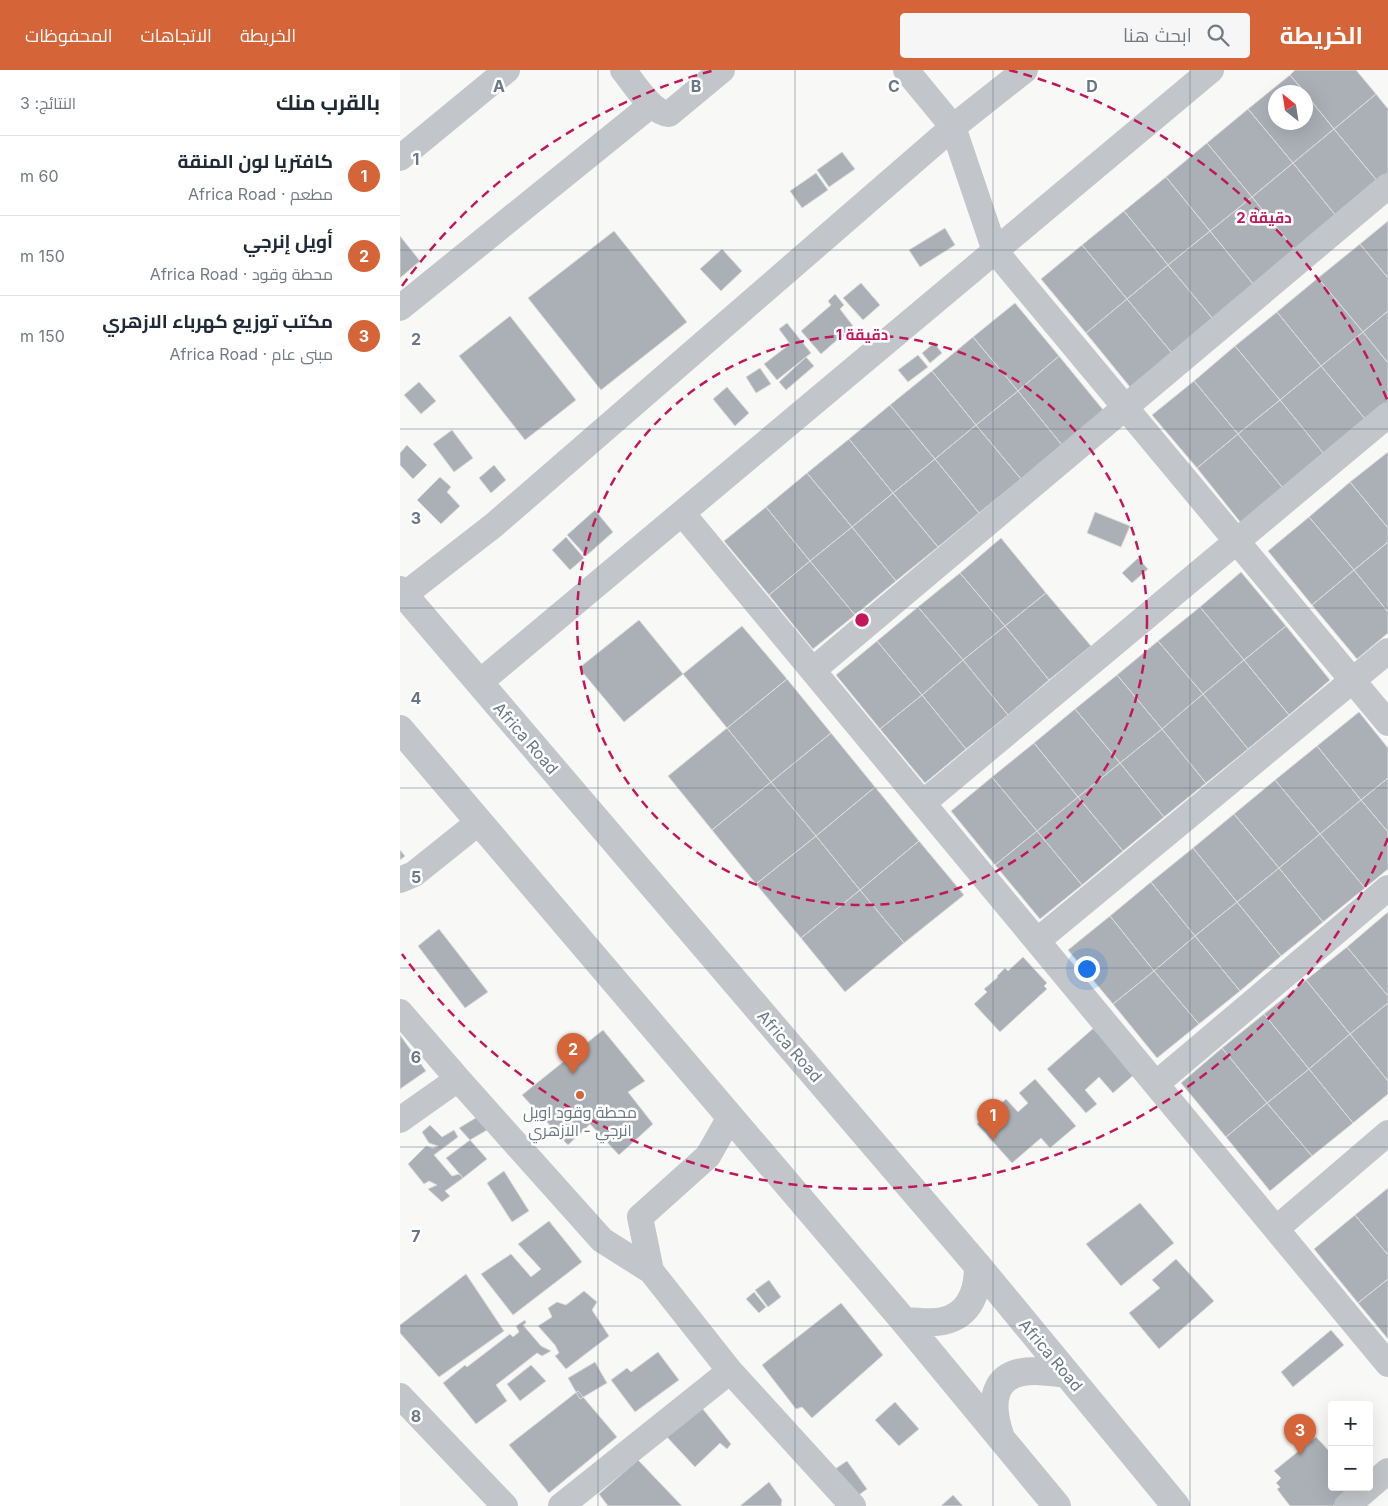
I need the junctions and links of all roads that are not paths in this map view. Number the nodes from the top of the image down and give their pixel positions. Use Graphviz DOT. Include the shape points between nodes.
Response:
graph roads {
  1 [pos="507,70"];
  2 [pos="623,70"];
  3 [pos="722,70"];
  4 [pos="906,70"];
  5 [pos="1024,70"];
  6 [pos="1211,70"];
  7 [pos="651,105"];
  8 [pos="953,127"];
  9 [pos="400,158"];
  10 [pos="1388,186"];
  11 [pos="995,251"];
  12 [pos="400,308"];
  13 [pos="1125,408"];
  14 [pos="1388,415"];
  15 [pos="682,513"];
  16 [pos="1236,541"];
  17 [pos="402,592"];
  18 [pos="1388,651"];
  19 [pos="813,670"];
  20 [pos="1352,681"];
  21 [pos="479,683"];
  22 [pos="1388,723"];
  23 [pos="400,729"];
  24 [pos="923,803"];
  25 [pos="480,822"];
  26 [pos="400,880"];
  27 [pos="1388,888"];
  28 [pos="1038,941"];
  29 [pos="400,1012"];
  30 [pos="458,1079"];
  31 [pos="1156,1084"];
  32 [pos="730,1116"];
  33 [pos="400,1120"];
  34 [pos="1388,1134"];
  35 [pos="1276,1229"];
  36 [pos="978,1266"];
  37 [pos="651,1271"];
  38 [pos="904,1321"];
  39 [pos="1388,1364"];
  40 [pos="730,1371"];
  41 [pos="1067,1374"];
  42 [pos="400,1396"];
  43 [pos="1000,1436"];
  44 [pos="1388,1472"];
  45 [pos="505,1506"];
  46 [pos="561,1506"];
  47 [pos="854,1506"];
  48 [pos="1057,1506"];
  49 [pos="1176,1506"];
  50 [pos="1347,1506"];
  1 -- 9 [label="street"];
  2 -- 7 [label="street"];
  3 -- 7 [label="street" via="669,114 663,114"];
  4 -- 8 [label="street"];
  5 -- 8 [label="street"];
  6 -- 11 [label="street"];
  7 -- 12 [label="street"];
  8 -- 11 [label="street"];
  8 -- 17 [label="street" via="494,525"];
  10 -- 13 [label="street"];
  11 -- 13 [label="street"];
  11 -- 15 [label="street"];
  13 -- 16 [label="street"];
  13 -- 19 [label="street"];
  14 -- 16 [label="street"];
  15 -- 19 [label="street"];
  15 -- 21 [label="street"];
  16 -- 20 [label="street"];
  16 -- 24 [label="street"];
  17 -- 21 [label="street, Africa Road"];
  18 -- 20 [label="street"];
  19 -- 24 [label="street"];
  20 -- 22 [label="street"];
  20 -- 28 [label="street"];
  21 -- 36 [label="street, Africa Road"];
  23 -- 25 [label="street"];
  24 -- 28 [label="street"];
  25 -- 26 [label="street" via="414,874"];
  25 -- 32 [label="street"];
  27 -- 31 [label="street"];
  28 -- 31 [label="street"];
  29 -- 30 [label="street"];
  30 -- 33 [label="street"];
  30 -- 37 [label="street" via="602,1240"];
  31 -- 35 [label="street"];
  32 -- 37 [label="street" via="708,1156 640,1217"];
  32 -- 38 [label="street"];
  34 -- 35 [label="street"];
  35 -- 39 [label="street"];
  36 -- 38 [label="street" via="973,1299 962,1312 942,1321"];
  36 -- 41 [label="street, Africa Road"];
  37 -- 40 [label="street"];
  38 -- 43 [label="street"];
  40 -- 46 [label="street"];
  40 -- 47 [label="street"];
  41 -- 43 [label="street" via="1022,1372 1001,1384 993,1408"];
  41 -- 49 [label="street, Africa Road"];
  42 -- 45 [label="street"];
  43 -- 48 [label="street"];
  44 -- 50 [label="street"];
}
